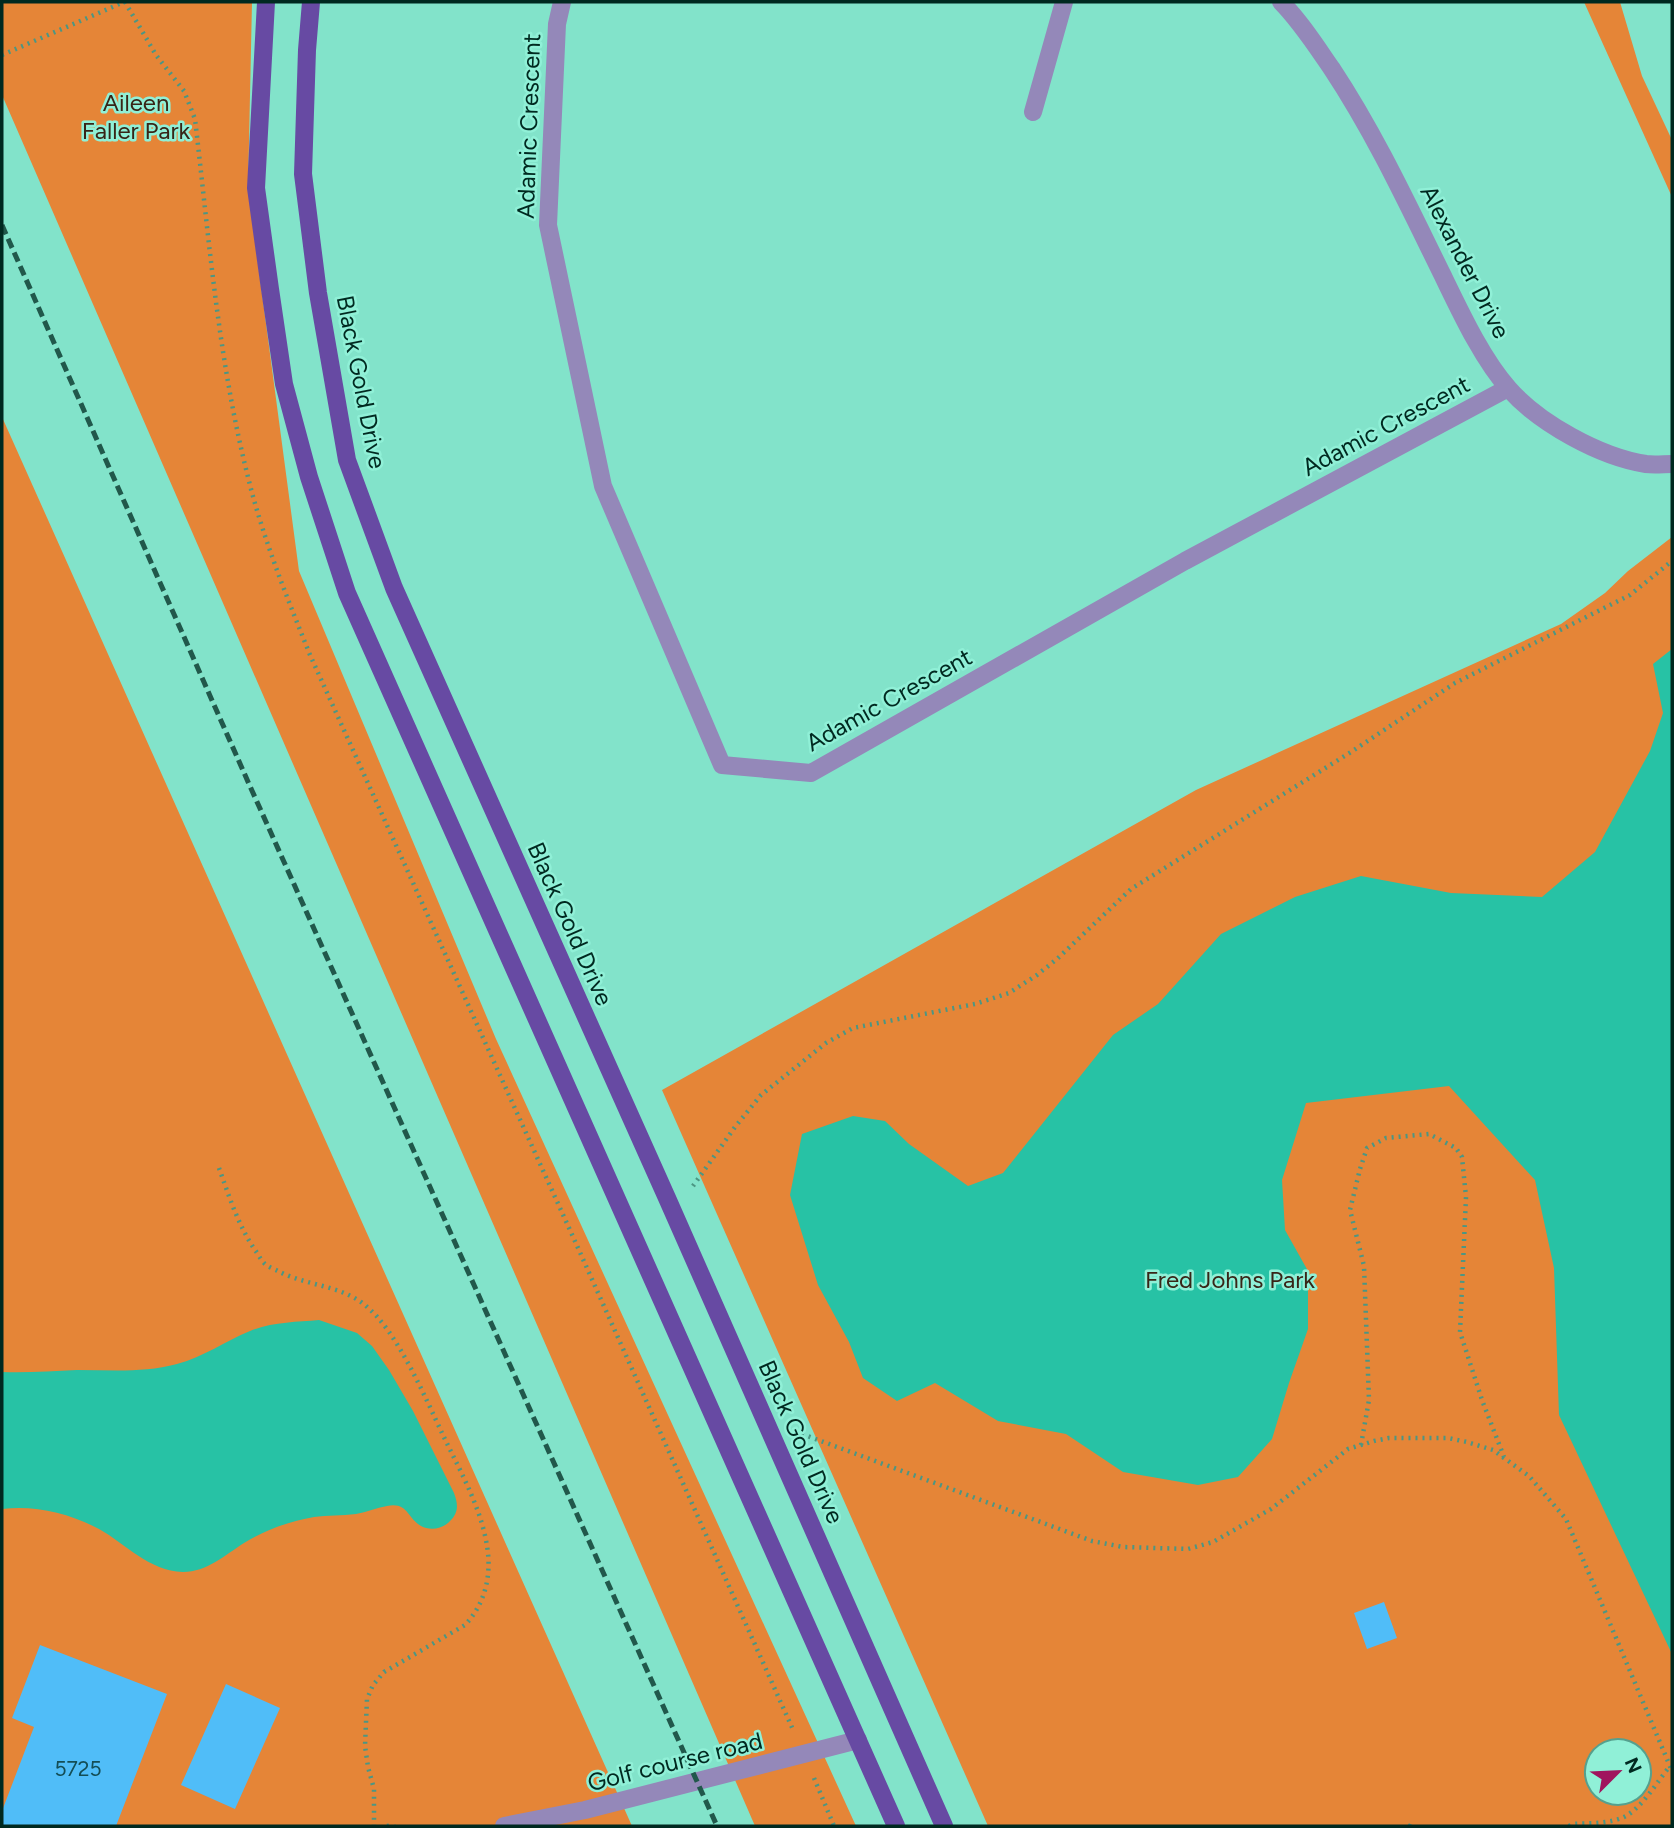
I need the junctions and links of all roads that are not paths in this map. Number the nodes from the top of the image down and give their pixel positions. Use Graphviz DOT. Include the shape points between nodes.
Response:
graph roads {
  1 [pos="266,2"];
  2 [pos="311,2"];
  3 [pos="562,2"];
  4 [pos="1064,2"];
  5 [pos="1281,2"];
  6 [pos="1033,112"];
  7 [pos="1508,388"];
  8 [pos="1672,464"];
  9 [pos="858,1740"];
  10 [pos="504,1826"];
  11 [pos="896,1826"];
  12 [pos="944,1826"];
  1 -- 9 [label="main road" via="256,188 284,384 342,580"];
  2 -- 12 [label="main road, Black Gold Drive" via="303,174 347,460 394,587"];
  3 -- 7 [label="street, Adamic Crescent" via="557,24 548,225 603,486 722,765 811,773 1185,561"];
  4 -- 6 [label="street"];
  5 -- 7 [label="street, Alexander Drive" via="1347,93 1481,350"];
  7 -- 8 [label="street, Alexander Drive" via="1542,419 1575,439 1637,462"];
  9 -- 10 [label="street, Golf course road" via="585,1810"];
  9 -- 11 [label="main road"];
}
